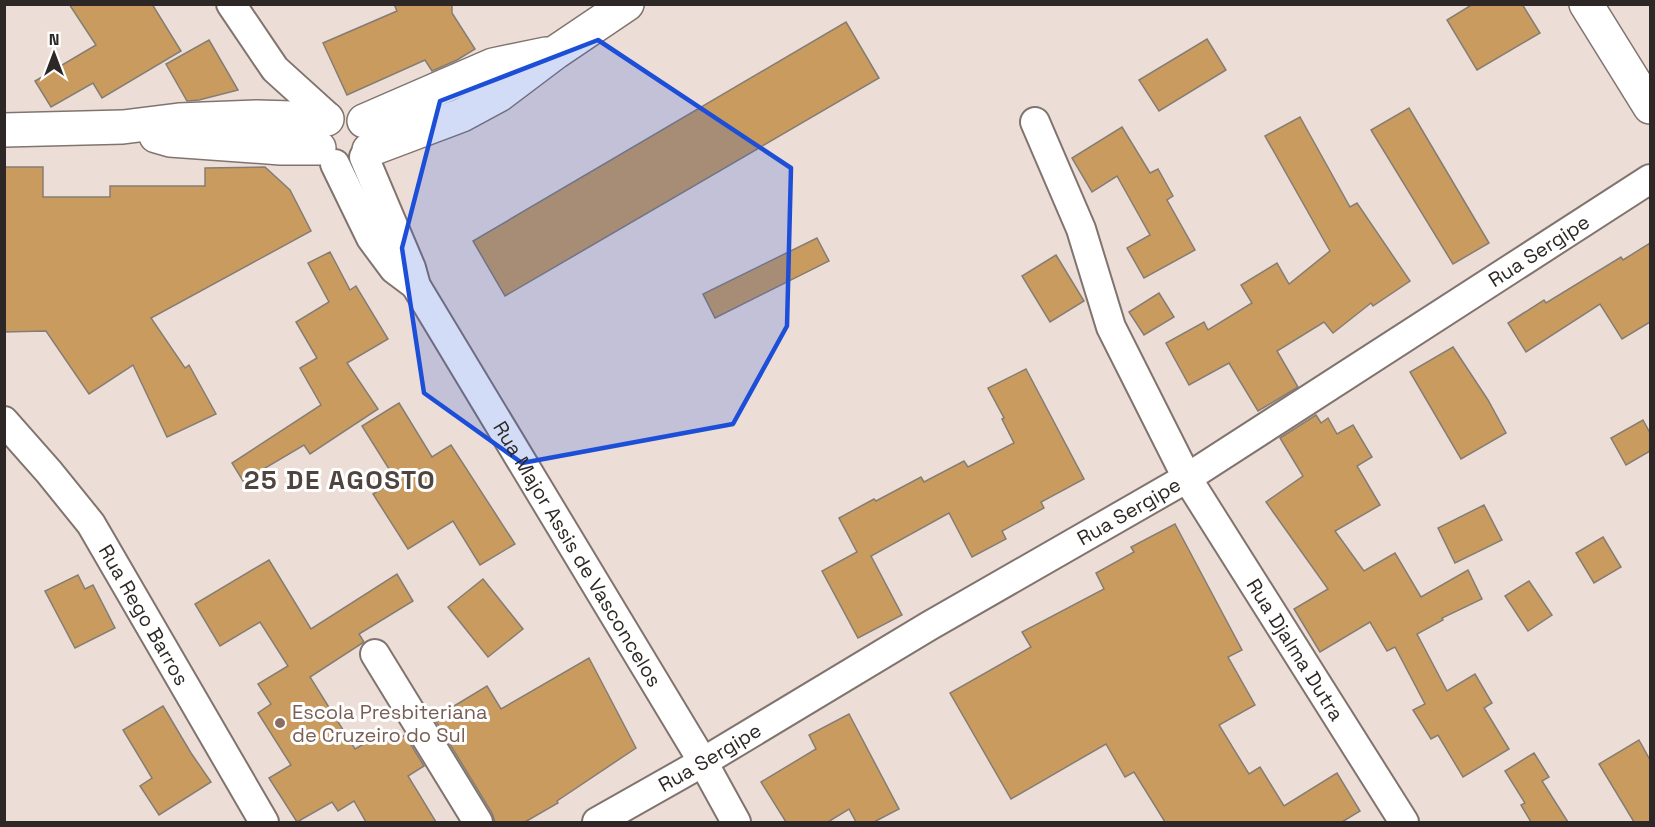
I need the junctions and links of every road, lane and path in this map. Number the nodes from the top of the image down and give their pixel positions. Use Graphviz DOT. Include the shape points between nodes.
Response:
graph roads {
  1 [pos="231,4"];
  2 [pos="627,4"];
  3 [pos="1586,4"];
  4 [pos="1650,107"];
  5 [pos="1035,122"];
  6 [pos="4,130"];
  7 [pos="344,139"];
  8 [pos="1650,179"];
  9 [pos="4,421"];
  10 [pos="1187,478"];
  11 [pos="375,654"];
  12 [pos="703,762"];
  13 [pos="264,822"];
  14 [pos="478,822"];
  15 [pos="597,822"];
  16 [pos="736,822"];
  17 [pos="1404,822"];
  1 -- 7 [label="street, Rua Major Assis de Vasconcelos" via="275,69"];
  2 -- 7 [label="main road" via="499,95 462,115"];
  3 -- 4 [label="main road"];
  5 -- 10 [label="street, Rua Djalma Dutra" via="1081,229 1110,327"];
  6 -- 7 [label="main road" via="123,128 179,120 257,117"];
  7 -- 12 [label="street, Rua Major Assis de Vasconcelos" via="411,268 416,286"];
  8 -- 10 [label="street, Rua Sergipe"];
  9 -- 13 [label="street, Rua Rego Barros" via="91,524"];
  10 -- 12 [label="street, Rua Sergipe"];
  10 -- 17 [label="street, Rua Djalma Dutra"];
  11 -- 14 [label="street"];
  12 -- 15 [label="street, Rua Sergipe"];
  12 -- 16 [label="street, Rua Major Assis de Vasconcelos"];
}
